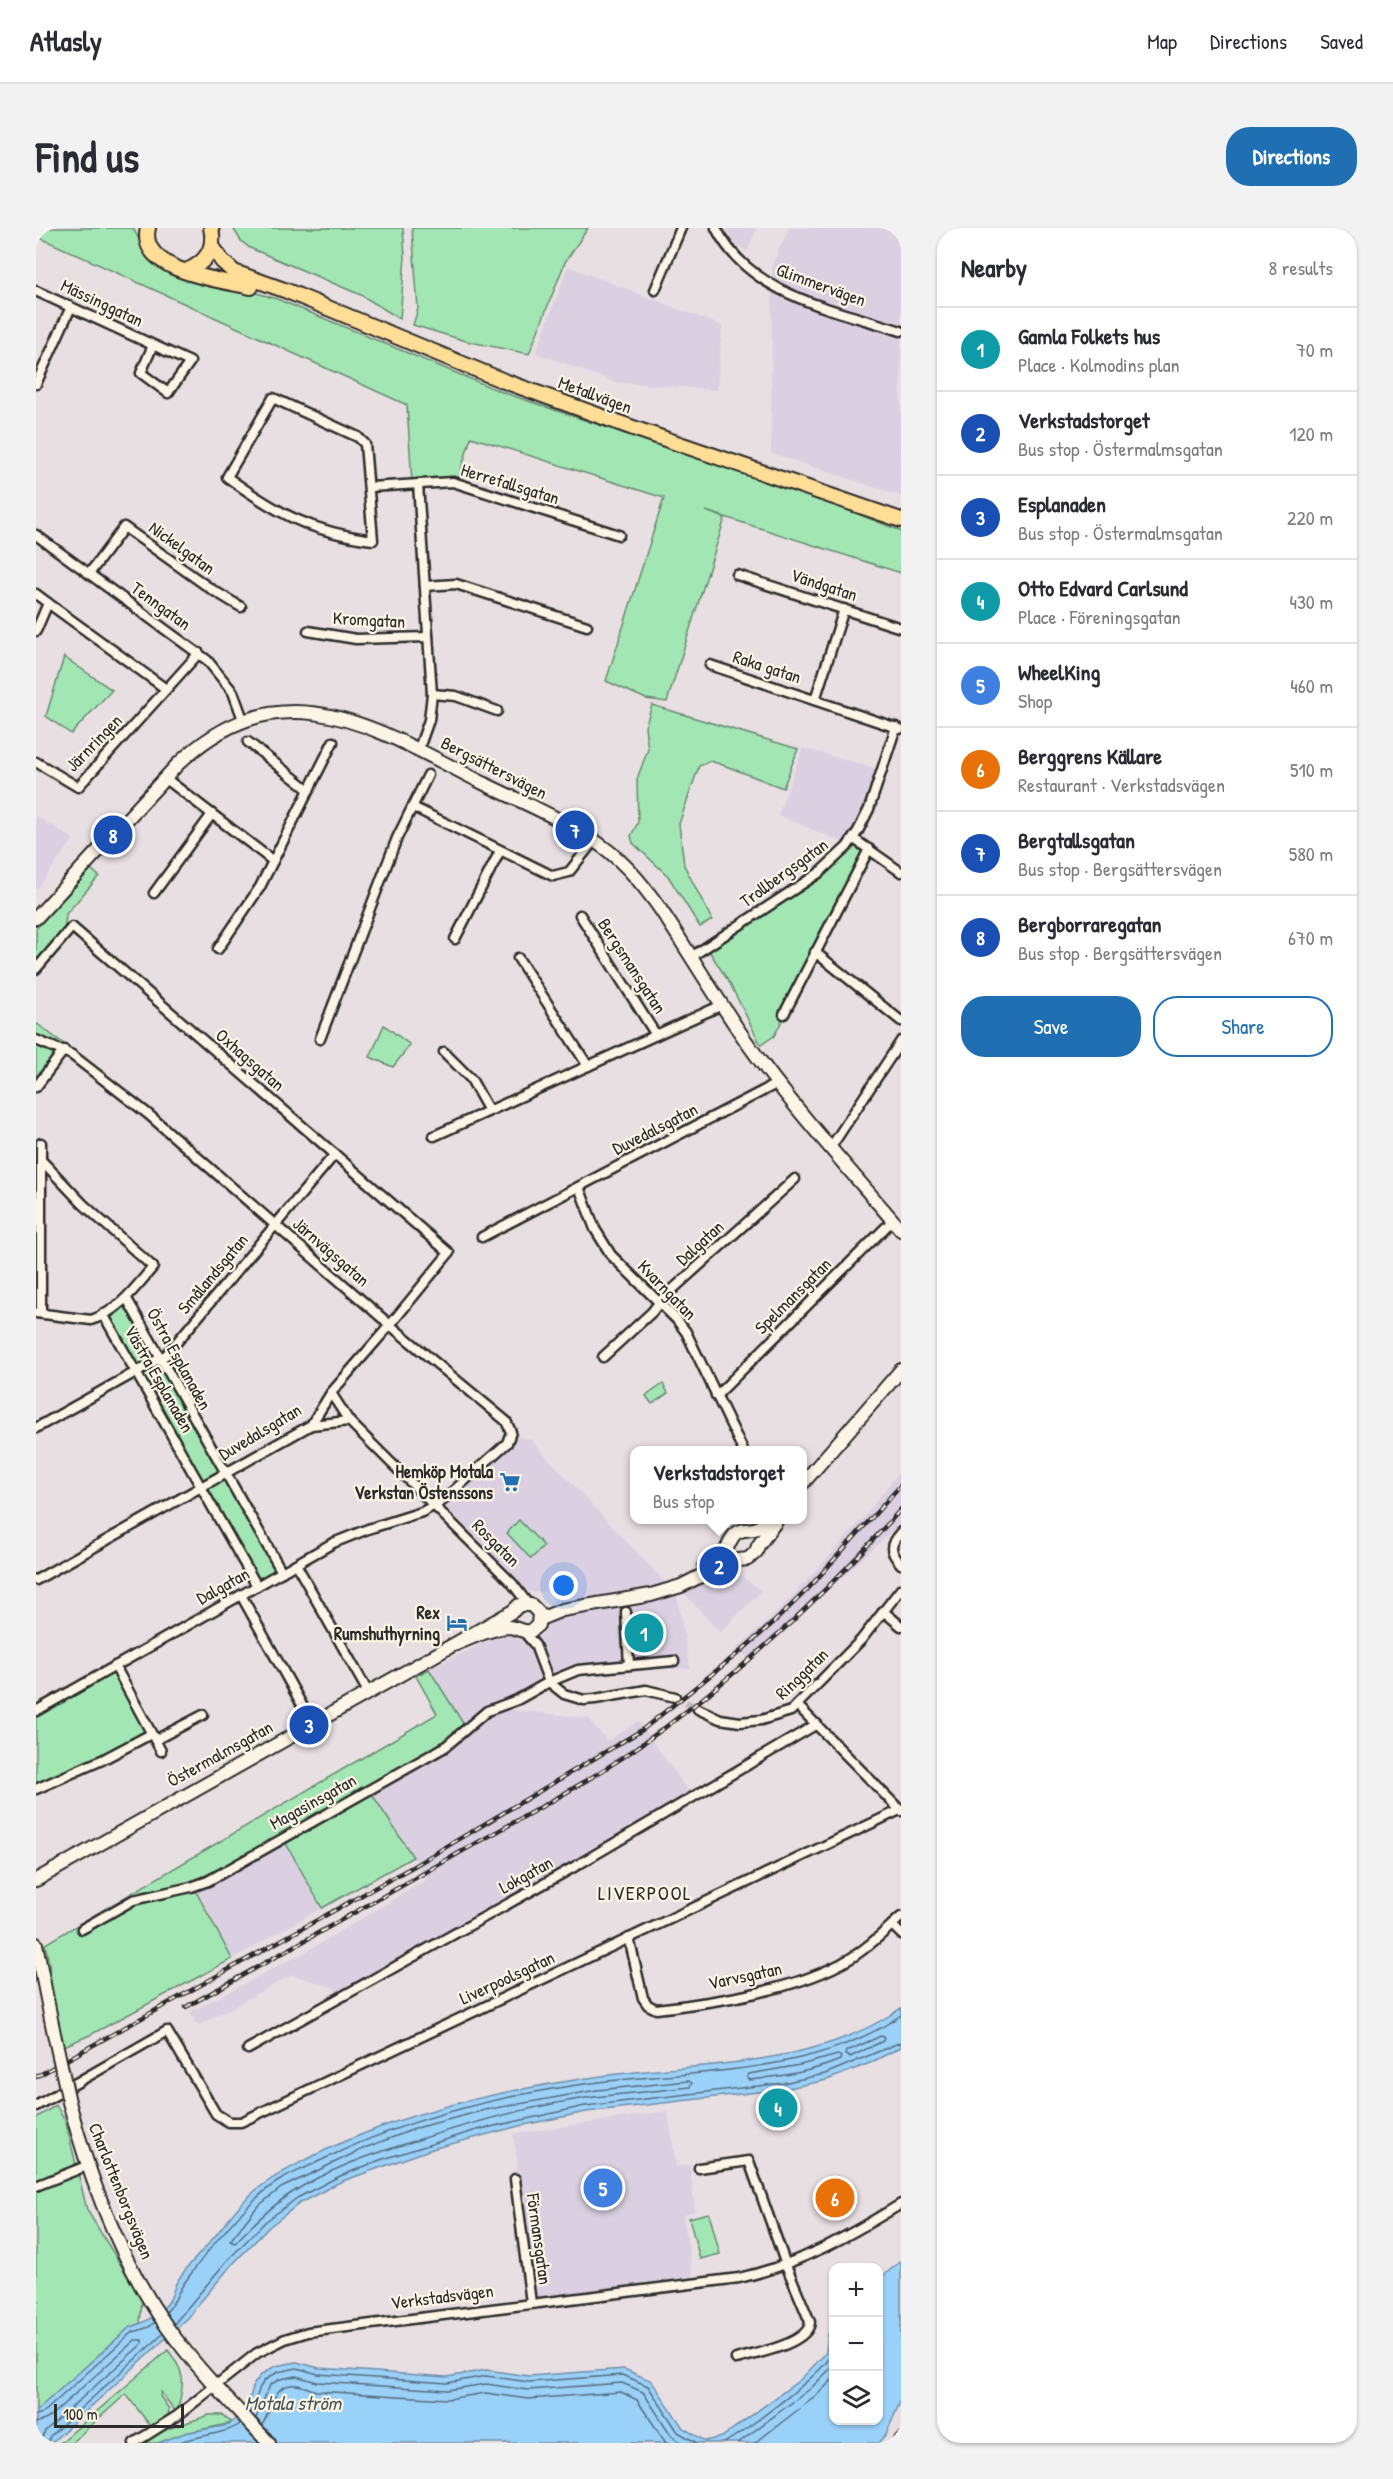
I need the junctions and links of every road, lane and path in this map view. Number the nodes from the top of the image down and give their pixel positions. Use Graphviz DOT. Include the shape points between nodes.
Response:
graph roads {
  1 [pos="211,228"];
  2 [pos="681,228"];
  3 [pos="716,228"];
  4 [pos="145,231"];
  5 [pos="212,246"];
  6 [pos="186,271"];
  7 [pos="655,290"];
  8 [pos="36,291"];
  9 [pos="306,301"];
  10 [pos="72,307"];
  11 [pos="901,331"];
  12 [pos="153,345"];
  13 [pos="37,380"];
  14 [pos="418,484"];
  15 [pos="370,487"];
  16 [pos="901,518"];
  17 [pos="36,535"];
  18 [pos="619,535"];
  19 [pos="89,574"];
  20 [pos="737,574"];
  21 [pos="425,586"];
  22 [pos="36,594"];
  23 [pos="48,603"];
  24 [pos="241,607"];
  25 [pos="844,609"];
  26 [pos="586,626"];
  27 [pos="901,628"];
  28 [pos="36,631"];
  29 [pos="308,631"];
  30 [pos="428,637"];
  31 [pos="199,654"];
  32 [pos="710,665"];
  33 [pos="166,689"];
  34 [pos="432,694"];
  35 [pos="815,700"];
  36 [pos="497,711"];
  37 [pos="244,722"];
  38 [pos="899,728"];
  39 [pos="248,742"];
  40 [pos="333,742"];
  41 [pos="418,750"];
  42 [pos="36,762"];
  43 [pos="428,775"];
  44 [pos="165,778"];
  45 [pos="309,790"];
  46 [pos="413,807"];
  47 [pos="212,814"];
  48 [pos="854,839"];
  49 [pos="593,842"];
  50 [pos="869,849"];
  51 [pos="500,850"];
  52 [pos="273,861"];
  53 [pos="901,872"];
  54 [pos="154,893"];
  55 [pos="580,915"];
  56 [pos="36,918"];
  57 [pos="455,939"];
  58 [pos="218,949"];
  59 [pos="815,952"];
  60 [pos="691,957"];
  61 [pos="518,958"];
  62 [pos="36,969"];
  63 [pos="722,1005"];
  64 [pos="784,1014"];
  65 [pos="901,1021"];
  66 [pos="656,1035"];
  67 [pos="320,1039"];
  68 [pos="36,1040"];
  69 [pos="901,1041"];
  70 [pos="64,1050"];
  71 [pos="444,1052"];
  72 [pos="588,1066"];
  73 [pos="778,1083"];
  74 [pos="36,1087"];
  75 [pos="489,1111"];
  76 [pos="434,1136"];
  77 [pos="41,1143"];
  78 [pos="831,1147"];
  79 [pos="335,1154"];
  80 [pos="43,1162"];
  81 [pos="795,1179"];
  82 [pos="579,1187"];
  83 [pos="274,1225"];
  84 [pos="897,1225"];
  85 [pos="482,1237"];
  86 [pos="449,1253"];
  87 [pos="127,1299"];
  88 [pos="660,1302"];
  89 [pos="39,1313"];
  90 [pos="103,1314"];
  91 [pos="390,1325"];
  92 [pos="603,1357"];
  93 [pos="160,1359"];
  94 [pos="901,1365"];
  95 [pos="901,1370"];
  96 [pos="136,1372"];
  97 [pos="888,1383"];
  98 [pos="331,1393"];
  99 [pos="716,1396"];
  100 [pos="349,1421"];
  101 [pos="311,1425"];
  102 [pos="36,1428"];
  103 [pos="740,1446"];
  104 [pos="225,1473"];
  105 [pos="807,1478"];
  106 [pos="201,1486"];
  107 [pos="434,1506"];
  108 [pos="761,1524"];
  109 [pos="774,1524"];
  110 [pos="749,1532"];
  111 [pos="901,1532"];
  112 [pos="730,1545"];
  113 [pos="758,1546"];
  114 [pos="738,1558"];
  115 [pos="296,1564"];
  116 [pos="901,1564"];
  117 [pos="282,1572"];
  118 [pos="36,1580"];
  119 [pos="257,1586"];
  120 [pos="516,1589"];
  121 [pos="901,1589"];
  122 [pos="241,1595"];
  123 [pos="514,1610"];
  124 [pos="883,1611"];
  125 [pos="626,1612"];
  126 [pos="535,1615"];
  127 [pos="901,1626"];
  128 [pos="519,1630"];
  129 [pos="453,1645"];
  130 [pos="535,1645"];
  131 [pos="674,1661"];
  132 [pos="628,1665"];
  133 [pos="115,1666"];
  134 [pos="549,1682"];
  135 [pos="368,1692"];
  136 [pos="675,1697"];
  137 [pos="797,1705"];
  138 [pos="698,1709"];
  139 [pos="36,1711"];
  140 [pos="203,1715"];
  141 [pos="312,1723"];
  142 [pos="817,1724"];
  143 [pos="153,1737"];
  144 [pos="161,1751"];
  145 [pos="36,1789"];
  146 [pos="900,1811"];
  147 [pos="36,1880"];
  148 [pos="901,1917"];
  149 [pos="892,1925"];
  150 [pos="82,1929"];
  151 [pos="901,1934"];
  152 [pos="629,1938"];
  153 [pos="36,1944"];
  154 [pos="248,2049"];
  155 [pos="36,2106"];
  156 [pos="89,2165"];
  157 [pos="699,2168"];
  158 [pos="514,2179"];
  159 [pos="36,2186"];
  160 [pos="901,2204"];
  161 [pos="786,2265"];
  162 [pos="531,2303"];
  163 [pos="736,2359"];
  164 [pos="215,2385"];
  165 [pos="901,2438"];
  166 [pos="134,2443"];
  167 [pos="269,2443"];
  168 [pos="897,2443"];
  1 -- 5 [label="main road"];
  2 -- 7 [label="street"];
  3 -- 11 [label="street, Glimmervägen" via="739,262 774,287"];
  4 -- 6 [label="main road, Metallvägen" via="156,257"];
  5 -- 6 [label="main road" via="202,262"];
  5 -- 9 [label="main road, Metallvägen" via="234,272"];
  6 -- 9 [label="main road, Metallvägen"];
  8 -- 10 [label="street, Mässinggatan"];
  9 -- 16 [label="main road, Metallvägen" via="578,409"];
  10 -- 12 [label="street, Mässinggatan"];
  10 -- 13 [label="street"];
  12 -- 12 [label="street, Mässinggatan" via="190,363 168,393 141,373"];
  14 -- 15 [label="street, Herrefallsgatan"];
  14 -- 18 [label="street, Herrefallsgatan" via="453,482"];
  14 -- 21 [label="street"];
  15 -- 15 [label="street" via="373,540 344,536 287,517 226,477 273,398 358,437 365,444"];
  17 -- 19 [label="street, Tenngatan"];
  19 -- 24 [label="street, Nickelgatan" via="124,527"];
  19 -- 31 [label="street, Tenngatan"];
  20 -- 25 [label="street, Vändgatan"];
  21 -- 26 [label="street" via="456,584"];
  21 -- 30 [label="street"];
  22 -- 23 [label="street"];
  23 -- 28 [label="street"];
  23 -- 33 [label="street"];
  25 -- 27 [label="street, Vändgatan"];
  25 -- 35 [label="street, Raka gatan"];
  29 -- 30 [label="street, Kromgatan" via="356,639"];
  30 -- 34 [label="street"];
  31 -- 33 [label="street, Järnringen"];
  31 -- 37 [label="street, Tenngatan" via="225,680"];
  32 -- 35 [label="street, Raka gatan"];
  33 -- 42 [label="street, Järnringen" via="78,787"];
  34 -- 36 [label="street" via="456,696"];
  34 -- 41 [label="street" via="429,720"];
  35 -- 38 [label="street, Raka gatan"];
  37 -- 41 [label="main road, Bergsättersvägen" via="279,713 331,715 363,724"];
  37 -- 44 [label="main road, Bergsättersvägen" via="201,744"];
  38 -- 48 [label="street, Trollbergsgatan"];
  39 -- 45 [label="street"];
  40 -- 45 [label="street"];
  41 -- 49 [label="main road, Bergsättersvägen" via="560,821"];
  43 -- 46 [label="street"];
  44 -- 47 [label="street"];
  44 -- 56 [label="main road, Bergsättersvägen"];
  45 -- 52 [label="street"];
  46 -- 51 [label="street"];
  46 -- 67 [label="street" via="386,866"];
  47 -- 52 [label="street"];
  47 -- 54 [label="street"];
  48 -- 50 [label="street"];
  48 -- 60 [label="street, Trollbergsgatan" via="819,873"];
  49 -- 51 [label="street" via="572,870 559,876 549,875"];
  49 -- 60 [label="main road, Bergsättersvägen" via="637,879"];
  50 -- 53 [label="street"];
  50 -- 59 [label="street"];
  51 -- 57 [label="street"];
  52 -- 58 [label="street" via="245,912"];
  55 -- 66 [label="street, Bergsmansgatan"];
  59 -- 64 [label="street"];
  59 -- 65 [label="street"];
  60 -- 63 [label="main road, Bergsättersvägen"];
  61 -- 72 [label="street"];
  62 -- 79 [label="street, Oxhagsgatan" via="72,927"];
  63 -- 66 [label="street, Bergsmansgatan"];
  63 -- 73 [label="main road, Bergsättersvägen"];
  66 -- 72 [label="street, Bergsmansgatan"];
  68 -- 70 [label="street, Järnvägsgatan"];
  69 -- 78 [label="street"];
  70 -- 74 [label="street"];
  70 -- 83 [label="street, Järnvägsgatan" via="148,1114"];
  71 -- 75 [label="street" via="471,1079"];
  72 -- 75 [label="street, Bergsmansgatan"];
  73 -- 78 [label="main road, Bergsättersvägen"];
  73 -- 82 [label="street, Duvedalsgatan"];
  75 -- 76 [label="street, Bergsmansgatan"];
  77 -- 80 [label="street, Västra Esplanaden"];
  78 -- 84 [label="main road, Bergsättersvägen"];
  79 -- 83 [label="street, Smålandsgatan"];
  79 -- 86 [label="street, Oxhagsgatan"];
  80 -- 87 [label="street, Östra Esplanaden" via="153,1268"];
  80 -- 89 [label="street, Västra Esplanaden"];
  81 -- 88 [label="street, Dalgatan"];
  82 -- 85 [label="street, Duvedalsgatan"];
  82 -- 88 [label="street, Kvarngatan" via="607,1248"];
  83 -- 91 [label="street, Järnvägsgatan"];
  83 -- 93 [label="street, Smålandsgatan"];
  84 -- 99 [label="street, Spelmansgatan"];
  86 -- 91 [label="street, Duvedalsgatan"];
  87 -- 90 [label="street, Västra Esplanaden"];
  87 -- 93 [label="street, Östra Esplanaden"];
  88 -- 92 [label="street, Dalgatan"];
  88 -- 99 [label="street, Kvarngatan" via="686,1332"];
  89 -- 90 [label="street, Västra Esplanaden" via="91,1320"];
  90 -- 96 [label="street, Västra Esplanaden"];
  91 -- 98 [label="street, Duvedalsgatan"];
  91 -- 107 [label="street, Järnvägsgatan" via="511,1429 507,1443"];
  93 -- 96 [label="street, Smålandsgatan"];
  93 -- 104 [label="street, Östra Esplanaden"];
  94 -- 97 [label="main road"];
  95 -- 97 [label="main road"];
  96 -- 102 [label="street, Smålandsgatan"];
  96 -- 106 [label="street, Västra Esplanaden"];
  97 -- 105 [label="main road"];
  98 -- 100 [label="street, Rosgatan"];
  98 -- 101 [label="street, Duvedalsgatan"];
  99 -- 103 [label="street, Kvarngatan"];
  100 -- 101 [label="street"];
  100 -- 107 [label="street, Rosgatan"];
  101 -- 104 [label="street, Duvedalsgatan"];
  104 -- 106 [label="street, Duvedalsgatan"];
  104 -- 117 [label="street, Östra Esplanaden"];
  106 -- 118 [label="street, Duvedalsgatan"];
  106 -- 119 [label="street, Västra Esplanaden"];
  107 -- 115 [label="street, Dalgatan" via="333,1543"];
  107 -- 120 [label="street, Rosgatan"];
  108 -- 110 [label="main road, Östermalmsgatan"];
  109 -- 113 [label="main road, Östermalmsgatan"];
  110 -- 112 [label="main road, Östermalmsgatan" via="737,1533"];
  110 -- 113 [label="main road"];
  111 -- 116 [label="street" via="890,1548"];
  112 -- 114 [label="main road"];
  112 -- 126 [label="main road, Östermalmsgatan" via="705,1566 666,1583"];
  113 -- 114 [label="main road, Östermalmsgatan" via="751,1557"];
  114 -- 126 [label="main road, Östermalmsgatan" via="669,1590"];
  115 -- 117 [label="street, Dalgatan"];
  115 -- 135 [label="street"];
  117 -- 119 [label="street, Dalgatan"];
  119 -- 122 [label="street, Dalgatan"];
  120 -- 123 [label="street, Rosgatan"];
  120 -- 126 [label="street, Rosgatan"];
  121 -- 124 [label="street, Ringgatan"];
  122 -- 133 [label="street, Dalgatan"];
  122 -- 141 [label="street"];
  123 -- 126 [label="main road, Östermalmsgatan"];
  123 -- 128 [label="main road" via="511,1620"];
  123 -- 129 [label="main road, Östermalmsgatan"];
  124 -- 127 [label="street"];
  124 -- 137 [label="street, Ringgatan" via="861,1640"];
  125 -- 132 [label="street"];
  126 -- 128 [label="main road, Östermalmsgatan"];
  126 -- 130 [label="street"];
  128 -- 129 [label="main road, Östermalmsgatan" via="502,1628"];
  128 -- 130 [label="street"];
  129 -- 135 [label="main road, Östermalmsgatan"];
  130 -- 134 [label="street"];
  131 -- 132 [label="street, Magasinsgatan"];
  132 -- 134 [label="street, Magasinsgatan" via="578,1670"];
  133 -- 139 [label="street, Dalgatan"];
  133 -- 143 [label="street"];
  134 -- 136 [label="street" via="564,1694 584,1700 646,1690"];
  134 -- 150 [label="street, Magasinsgatan" via="487,1711 445,1746 208,1881 133,1900"];
  135 -- 141 [label="main road, Östermalmsgatan"];
  137 -- 138 [label="street, Ringgatan" via="783,1715 749,1722 720,1719"];
  137 -- 142 [label="street"];
  140 -- 143 [label="street"];
  141 -- 147 [label="main road, Östermalmsgatan"];
  142 -- 146 [label="street"];
  142 -- 154 [label="street, Lokgatan" via="574,1867"];
  143 -- 144 [label="street"];
  143 -- 145 [label="street"];
  146 -- 152 [label="street, Liverpoolsgatan"];
  148 -- 149 [label="street, Varvsgatan"];
  149 -- 151 [label="street"];
  149 -- 152 [label="street, Varvsgatan" via="854,1957 799,1981 755,1993 656,2009 643,1998"];
  152 -- 155 [label="street, Liverpoolsgatan" via="241,2122 229,2122 216,2114 167,2031"];
  153 -- 156 [label="main road, Charlottenborgsvägen, bridge" via="69,2102"];
  156 -- 159 [label="street"];
  156 -- 164 [label="main road, Charlottenborgsvägen" via="116,2235 150,2300"];
  157 -- 161 [label="street" via="749,2161"];
  158 -- 162 [label="street, Förmansgatan"];
  160 -- 161 [label="street, Verkstadsvägen" via="819,2251"];
  161 -- 162 [label="street, Verkstadsvägen" via="730,2279"];
  161 -- 163 [label="street" via="810,2322 808,2330 776,2349"];
  162 -- 164 [label="street, Verkstadsvägen" via="308,2332 257,2353"];
  164 -- 166 [label="street, Verkstadsvägen" via="170,2421"];
  164 -- 167 [label="main road, Charlottenborgsvägen"];
  165 -- 168 [label="street"];
}
